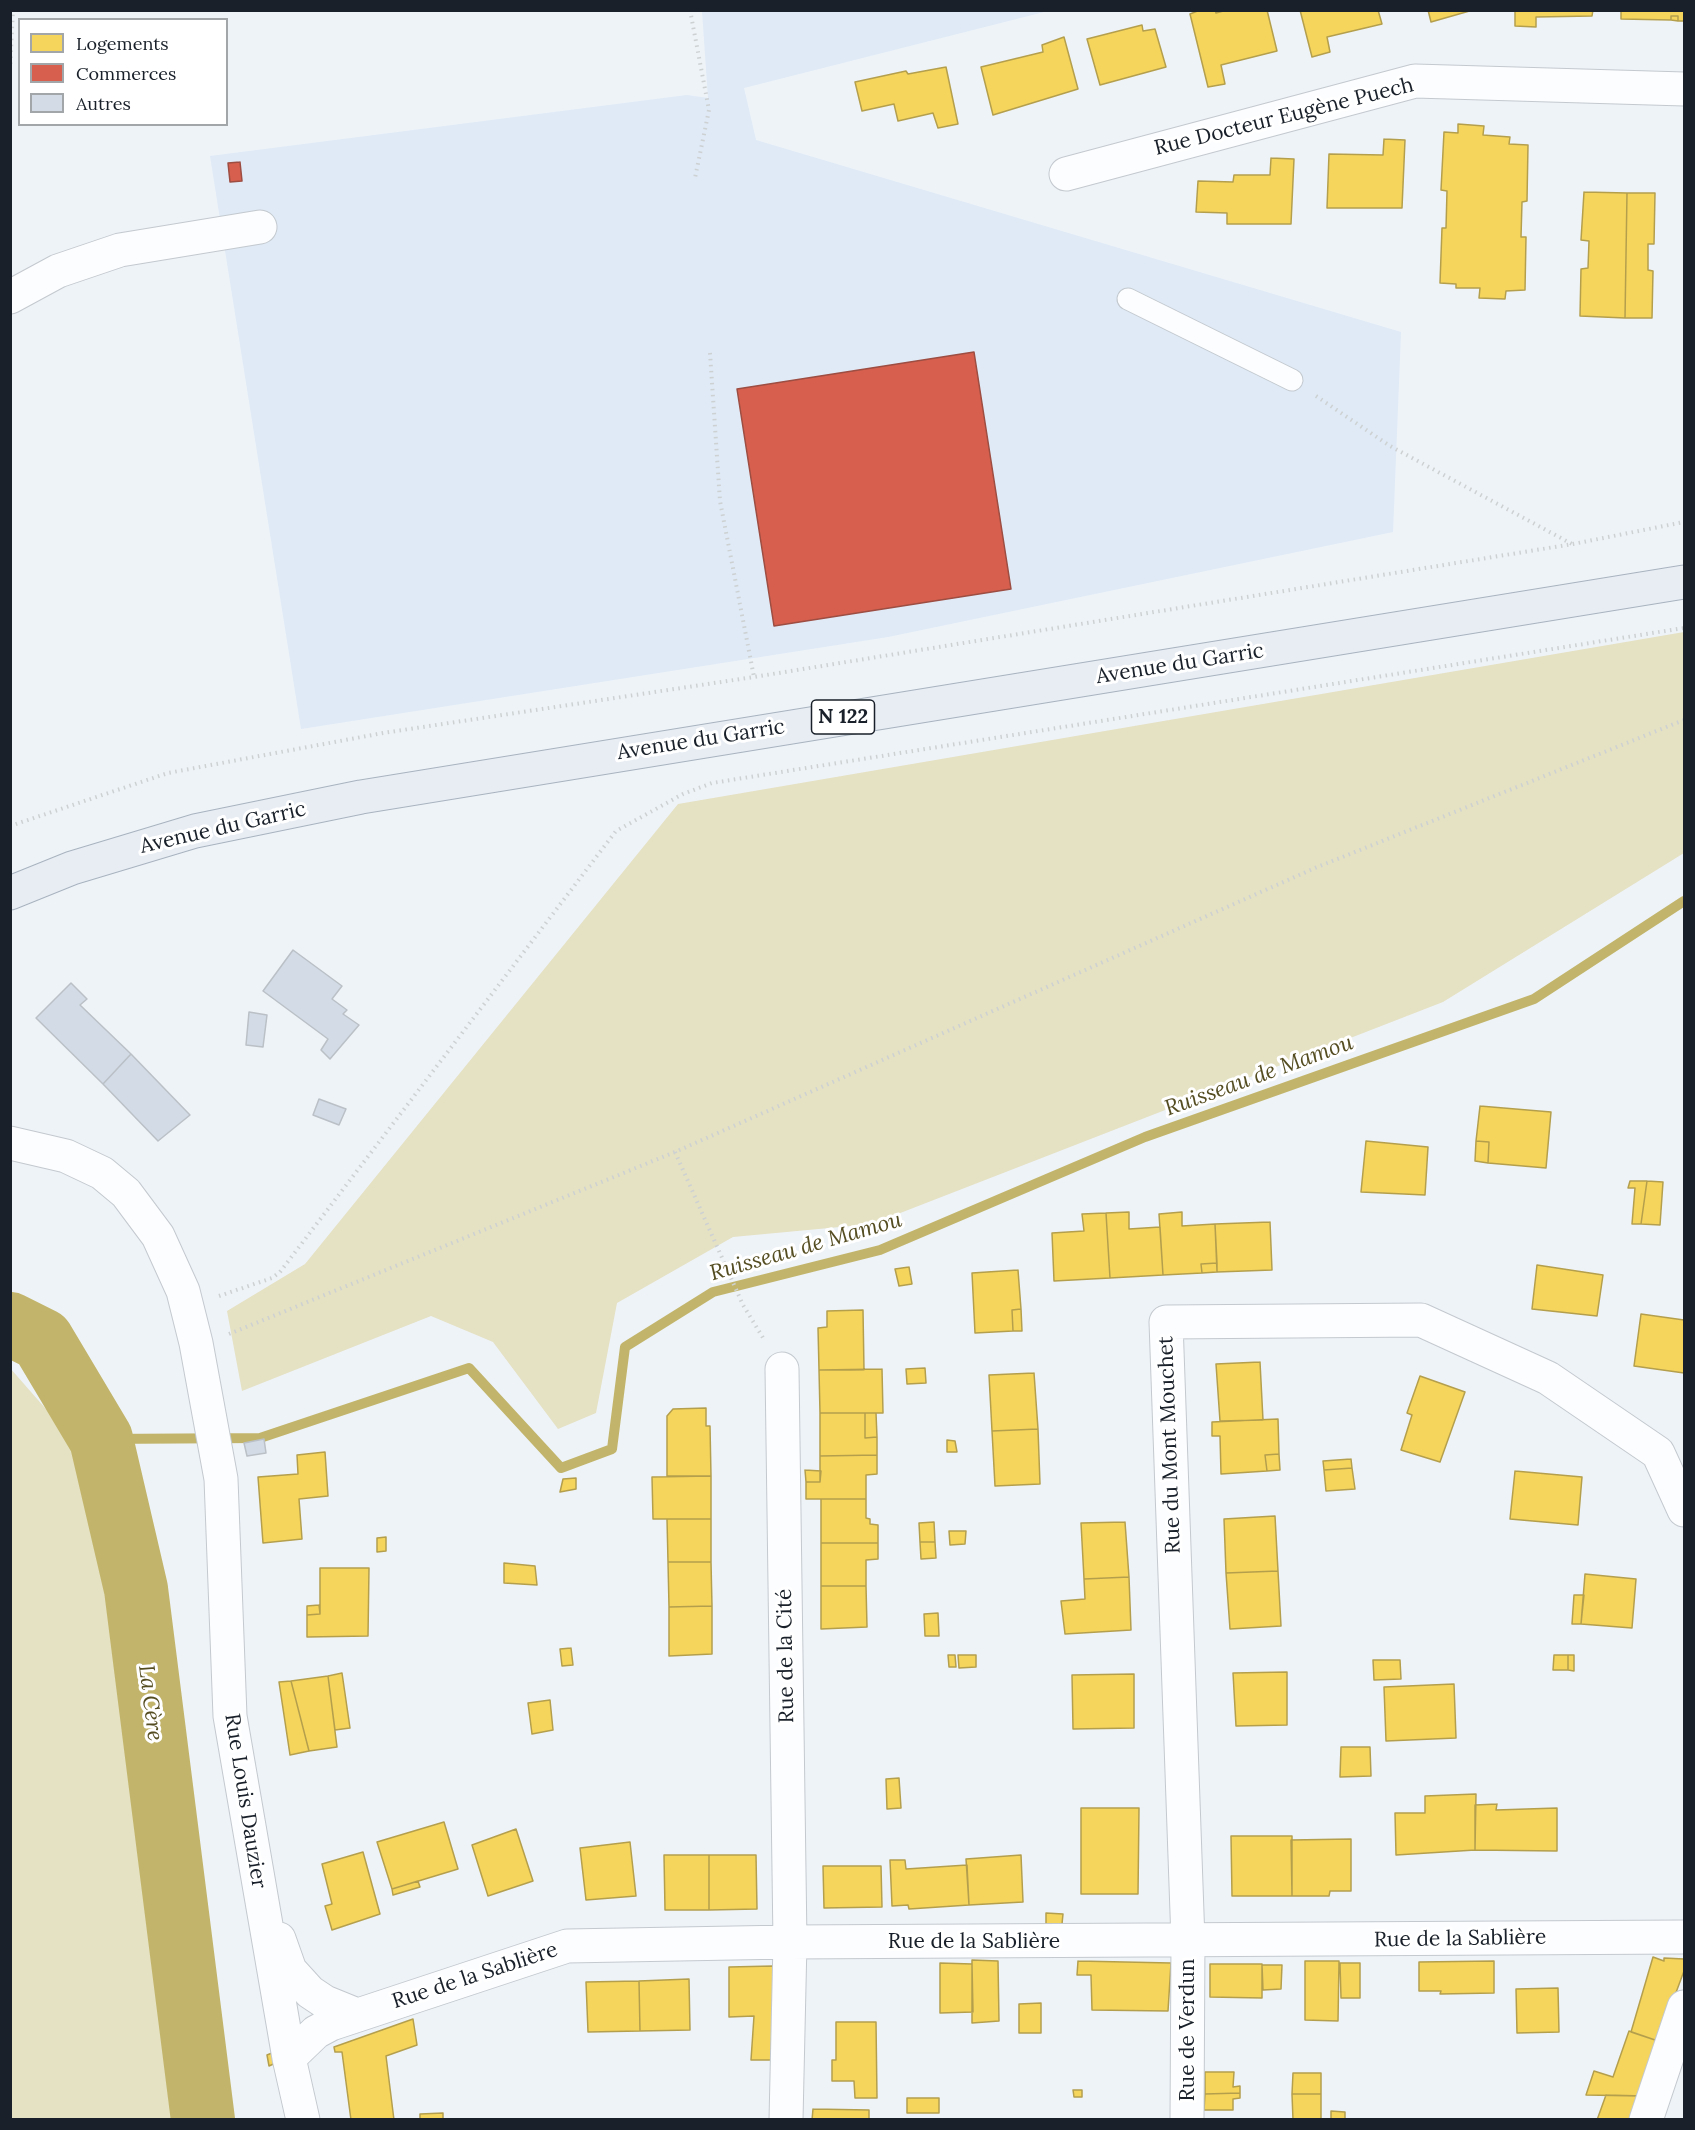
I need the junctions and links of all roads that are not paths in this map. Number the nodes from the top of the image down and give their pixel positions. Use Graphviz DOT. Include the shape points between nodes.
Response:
graph roads {
  1 [pos="1684,88"];
  2 [pos="1066,174"];
  3 [pos="260,227"];
  4 [pos="10,297"];
  5 [pos="1128,299"];
  6 [pos="1292,380"];
  7 [pos="1684,582"];
  8 [pos="10,893"];
  9 [pos="10,1143"];
  10 [pos="782,1370"];
  11 [pos="1684,1510"];
  12 [pos="254,1863"];
  13 [pos="1684,1937"];
  14 [pos="1188,1941"];
  15 [pos="790,1942"];
  16 [pos="1684,2007"];
  17 [pos="357,2016"];
  18 [pos="289,2058"];
  19 [pos="303,2120"];
  20 [pos="786,2120"];
  21 [pos="1187,2120"];
  22 [pos="1646,2120"];
  1 -- 2 [label="street, Rue Docteur Eugène Puech" via="1415,81"];
  3 -- 4 [label="street" via="120,250 58,271"];
  5 -- 6 [label="lane"];
  7 -- 8 [label="main road, Avenue du Garric / N 122" via="361,797 195,831 72,868"];
  9 -- 12 [label="street, Rue Louis Dauzier" via="66,1156 102,1173 126,1193 158,1236 183,1291 221,1479 230,1716"];
  10 -- 15 [label="street, Rue de la Cité"];
  11 -- 14 [label="street, Rue du Mont Mouchet" via="1658,1454 1548,1378 1420,1320 1166,1322"];
  12 -- 17 [label="street" via="290,1970 310,1992"];
  12 -- 18 [label="street, Rue Louis Dauzier"];
  13 -- 14 [label="street, Rue de la Sablière"];
  14 -- 15 [label="street, Rue de la Sablière"];
  14 -- 21 [label="street, Rue de Verdun"];
  15 -- 17 [label="street, Rue de la Sablière" via="567,1946"];
  15 -- 20 [label="street, Rue de la Cité"];
  16 -- 22 [label="street"];
  17 -- 18 [label="street, Rue de la Sablière" via="316,2032"];
  18 -- 19 [label="street, Rue Louis Dauzier"];
}
